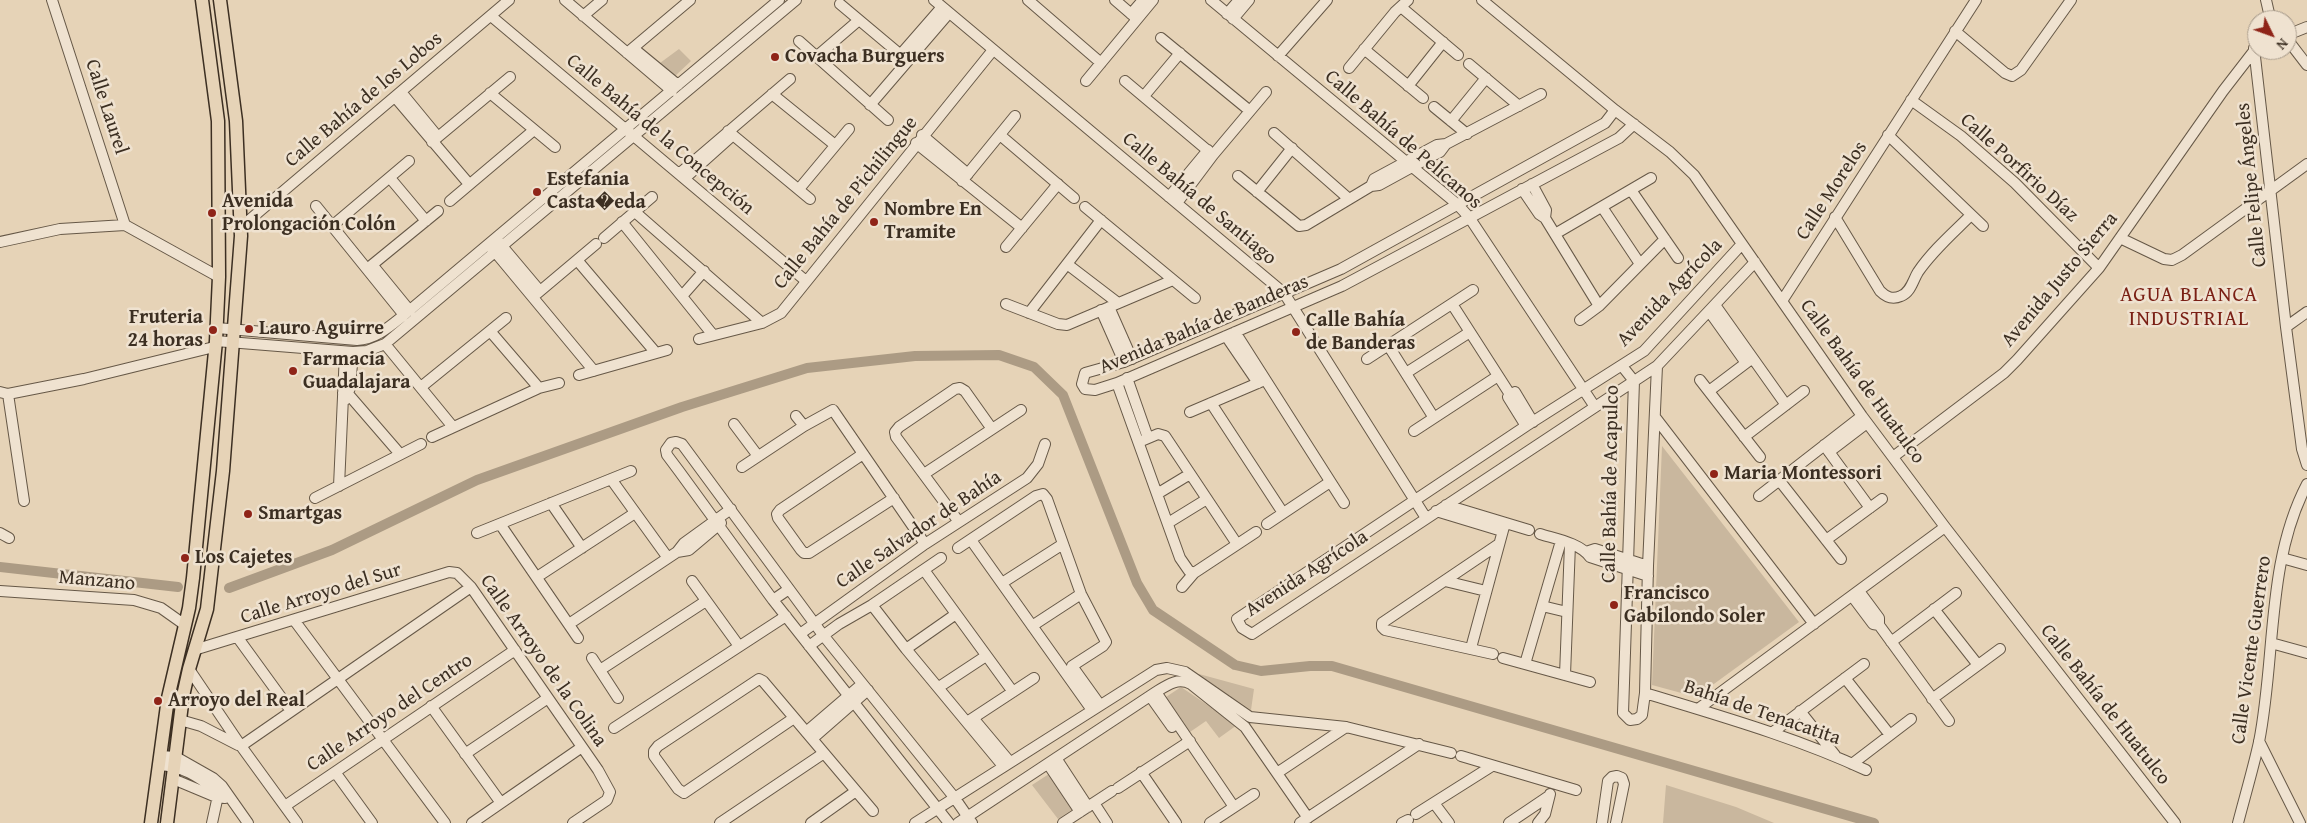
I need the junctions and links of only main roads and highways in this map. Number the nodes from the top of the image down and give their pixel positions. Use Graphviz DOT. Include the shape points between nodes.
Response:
graph roads {
  1 [pos="202,0"];
  2 [pos="220,0"];
  3 [pos="227,0"];
  4 [pos="223,21"];
  5 [pos="151,823"];
  6 [pos="167,823"];
  1 -- 5 [label="main road" via="218,121 217,328 193,578 168,698"];
  2 -- 4 [label="main road"];
  3 -- 4 [label="main road"];
  4 -- 6 [label="main road" via="236,121 241,227 234,329 223,471 207,609 189,669"];
}
